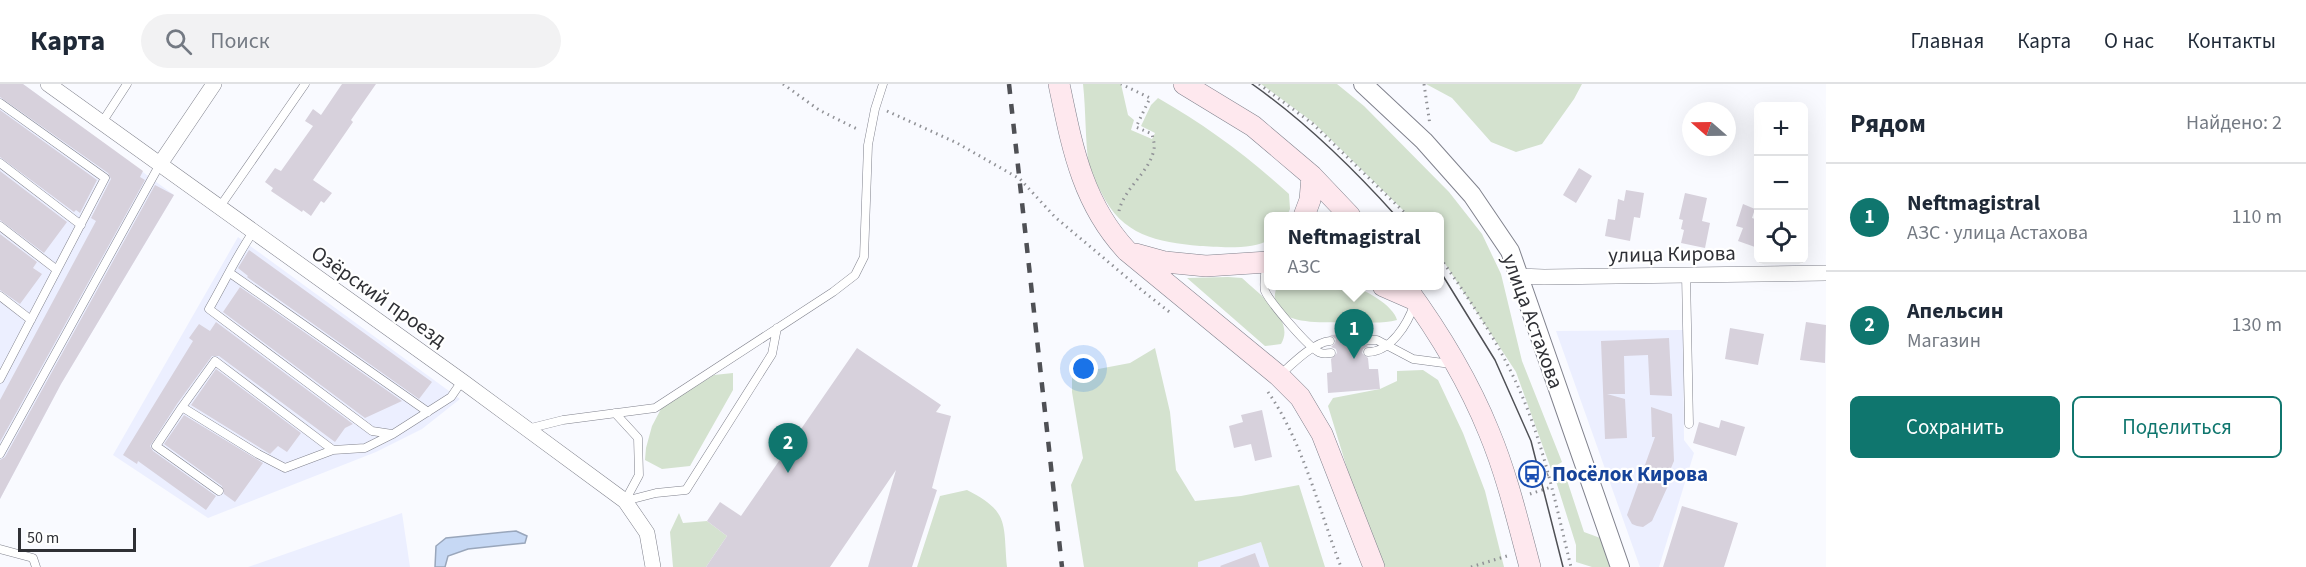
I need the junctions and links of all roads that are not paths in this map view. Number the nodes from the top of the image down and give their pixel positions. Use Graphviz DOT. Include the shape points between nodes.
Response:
graph roads {
  1 [pos="48,84"];
  2 [pos="126,84"];
  3 [pos="214,84"];
  4 [pos="305,84"];
  5 [pos="883,84"];
  6 [pos="1059,84"];
  7 [pos="1184,84"];
  8 [pos="1363,84"];
  9 [pos="0,103"];
  10 [pos="101,124"];
  11 [pos="0,163"];
  12 [pos="159,164"];
  13 [pos="1312,176"];
  14 [pos="219,208"];
  15 [pos="1306,212"];
  16 [pos="1346,212"];
  17 [pos="81,225"];
  18 [pos="0,226"];
  19 [pos="253,232"];
  20 [pos="1120,244"];
  21 [pos="1264,261"];
  22 [pos="57,270"];
  23 [pos="230,273"];
  24 [pos="1826,273"];
  25 [pos="1686,275"];
  26 [pos="1518,276"];
  27 [pos="1265,290"];
  28 [pos="1410,293"];
  29 [pos="0,296"];
  30 [pos="31,320"];
  31 [pos="777,328"];
  32 [pos="1368,340"];
  33 [pos="1330,341"];
  34 [pos="1386,345"];
  35 [pos="1314,349"];
  36 [pos="1368,352"];
  37 [pos="1331,353"];
  38 [pos="1457,364"];
  39 [pos="2,368"];
  40 [pos="0,379"];
  41 [pos="462,381"];
  42 [pos="1272,383"];
  43 [pos="182,407"];
  44 [pos="428,412"];
  45 [pos="615,413"];
  46 [pos="1689,424"];
  47 [pos="526,429"];
  48 [pos="393,434"];
  49 [pos="333,450"];
  50 [pos="0,454"];
  51 [pos="219,491"];
  52 [pos="625,501"];
  53 [pos="0,549"];
  54 [pos="36,567"];
  55 [pos="653,567"];
  56 [pos="1374,567"];
  57 [pos="1530,567"];
  58 [pos="1620,567"];
  1 -- 10 [label="street, Озёрский проезд"];
  2 -- 10 [label="lane"];
  3 -- 12 [label="street"];
  4 -- 14 [label="lane"];
  5 -- 31 [label="lane" via="868,145 864,257 855,275"];
  6 -- 20 [label="main road" via="1074,156 1091,201"];
  7 -- 13 [label="main road" via="1253,126"];
  8 -- 26 [label="street, улица Астахова" via="1424,141 1472,195 1510,251"];
  9 -- 17 [label="lane" via="105,178"];
  10 -- 12 [label="street, Озёрский проезд"];
  11 -- 17 [label="lane"];
  12 -- 14 [label="street, Озёрский проезд"];
  12 -- 50 [label="lane"];
  13 -- 15 [label="main road"];
  13 -- 16 [label="main road"];
  14 -- 19 [label="street, Озёрский проезд"];
  17 -- 22 [label="lane"];
  18 -- 22 [label="lane"];
  19 -- 23 [label="lane"];
  19 -- 41 [label="street, Озёрский проезд"];
  20 -- 21 [label="main road" via="1165,262 1206,266"];
  20 -- 42 [label="main road"];
  22 -- 30 [label="lane"];
  23 -- 44 [label="lane"];
  23 -- 48 [label="lane" via="209,309 372,431"];
  24 -- 25 [label="street, улица Кирова"];
  25 -- 26 [label="street, улица Кирова"];
  25 -- 46 [label="lane"];
  26 -- 58 [label="street, улица Астахова"];
  27 -- 35 [label="lane"];
  28 -- 34 [label="lane" via="1409,321"];
  28 -- 38 [label="main road"];
  29 -- 30 [label="lane"];
  30 -- 39 [label="lane"];
  31 -- 45 [label="lane" via="655,408"];
  31 -- 52 [label="lane" via="772,354 686,490"];
  32 -- 34 [label="lane"];
  33 -- 35 [label="lane"];
  34 -- 36 [label="lane"];
  34 -- 38 [label="lane" via="1413,359"];
  35 -- 37 [label="lane"];
  35 -- 42 [label="lane"];
  38 -- 57 [label="main road" via="1489,431 1513,500"];
  39 -- 40 [label="lane"];
  41 -- 44 [label="lane" via="451,396"];
  41 -- 47 [label="street, Озёрский проезд"];
  42 -- 56 [label="main road" via="1300,397 1322,434"];
  43 -- 49 [label="lane" via="285,468"];
  43 -- 49 [label="lane" via="215,361"];
  43 -- 51 [label="lane" via="156,446"];
  44 -- 48 [label="lane"];
  45 -- 47 [label="lane"];
  45 -- 52 [label="lane" via="638,438 639,475"];
  47 -- 52 [label="street, Озёрский проезд"];
  48 -- 49 [label="lane" via="365,448"];
  52 -- 55 [label="street, Озёрский проезд" via="647,533"];
  53 -- 54 [label="lane" via="33,558"];
}
